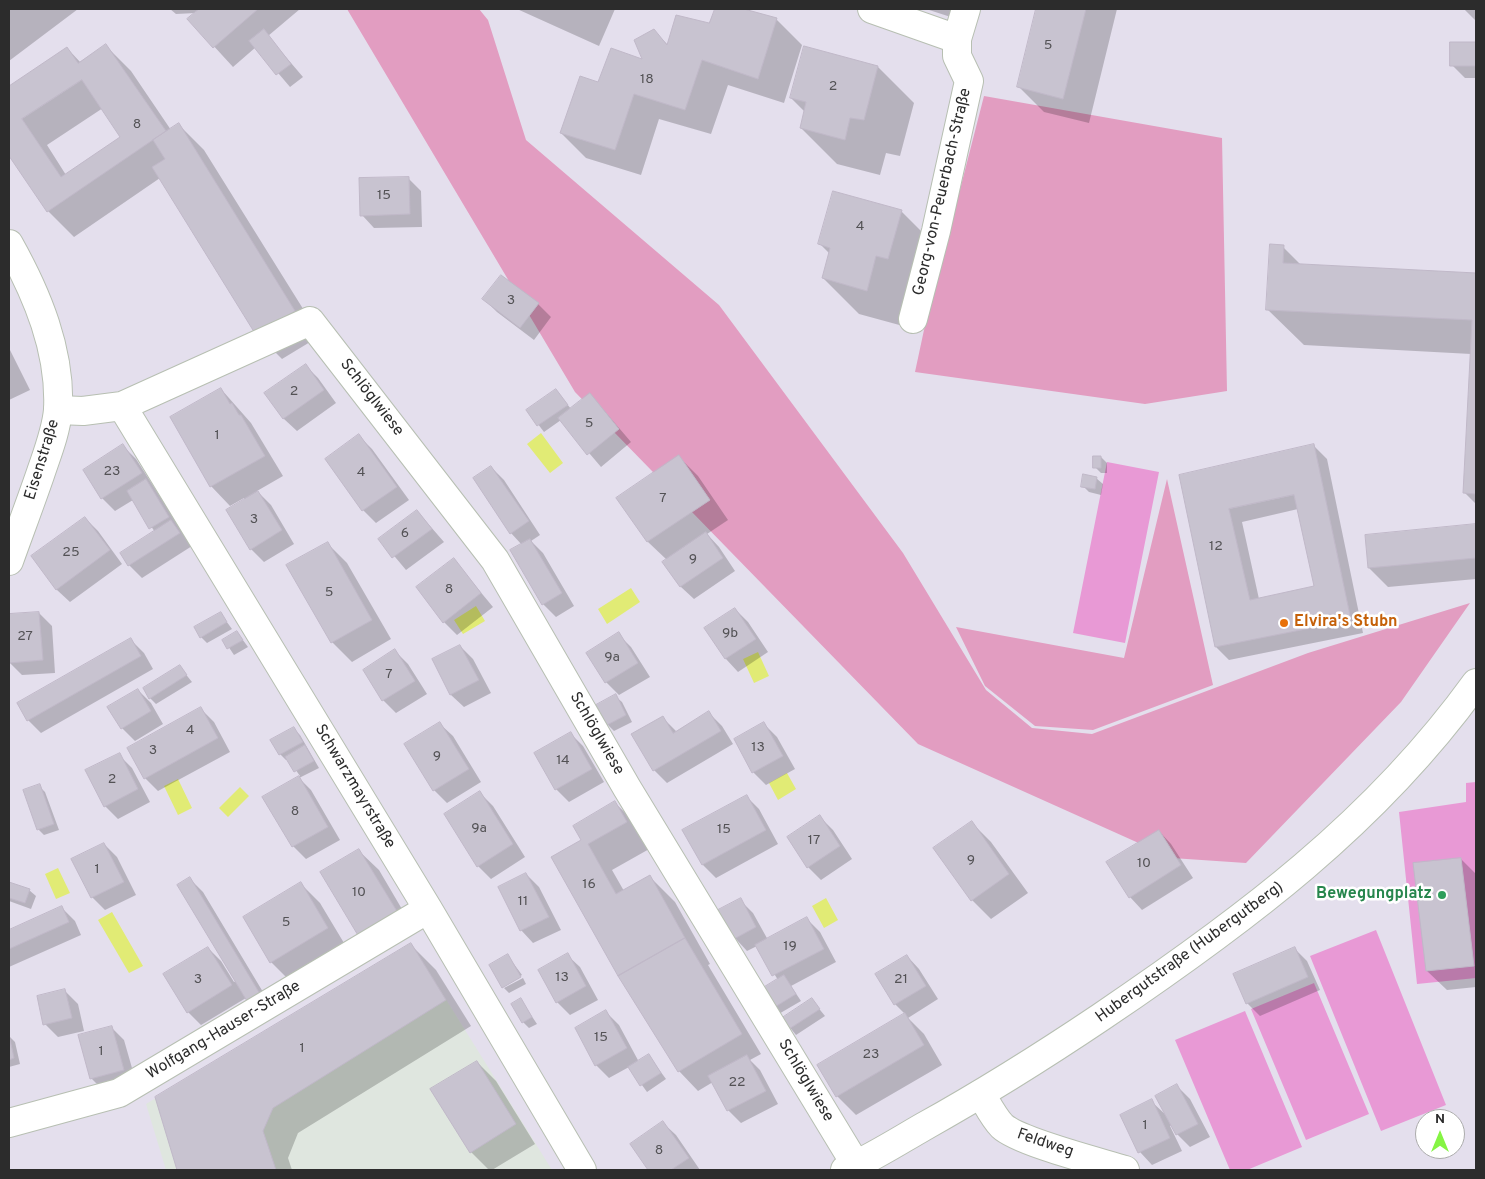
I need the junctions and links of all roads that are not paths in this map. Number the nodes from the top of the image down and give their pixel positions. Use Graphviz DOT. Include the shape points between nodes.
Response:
graph roads {
  1 [pos="872,9"];
  2 [pos="966,9"];
  3 [pos="957,38"];
  4 [pos="9,244"];
  5 [pos="913,319"];
  6 [pos="122,406"];
  7 [pos="58,410"];
  8 [pos="9,561"];
  9 [pos="1476,684"];
  10 [pos="428,909"];
  11 [pos="981,1094"];
  12 [pos="9,1124"];
  13 [pos="853,1168"];
  14 [pos="582,1170"];
  15 [pos="1125,1170"];
  1 -- 3 [label="street"];
  2 -- 3 [label="street, Georg-von-Peuerbach-Straße"];
  3 -- 5 [label="street, Georg-von-Peuerbach-Straße" via="958,56 969,81"];
  4 -- 7 [label="street, Eisenstraße" via="33,293 51,344"];
  6 -- 7 [label="street" via="83,411"];
  6 -- 10 [label="street, Schwarzmayrstraße"];
  6 -- 13 [label="street, Schlöglwiese" via="310,321 495,560"];
  7 -- 8 [label="street, Eisenstraße" via="51,444"];
  9 -- 11 [label="street, Hubergutstraße (Hubergutberg)" via="1449,722 1406,770 1294,878 1150,984"];
  10 -- 12 [label="street, Wolfgang-Hauser-Straße" via="119,1093"];
  10 -- 14 [label="street, Schwarzmayrstraße"];
  11 -- 13 [label="street, Hubergutstraße (Hubergutberg)"];
  11 -- 15 [label="street, Feldweg" via="1001,1125 1008,1130 1026,1139"];
}
